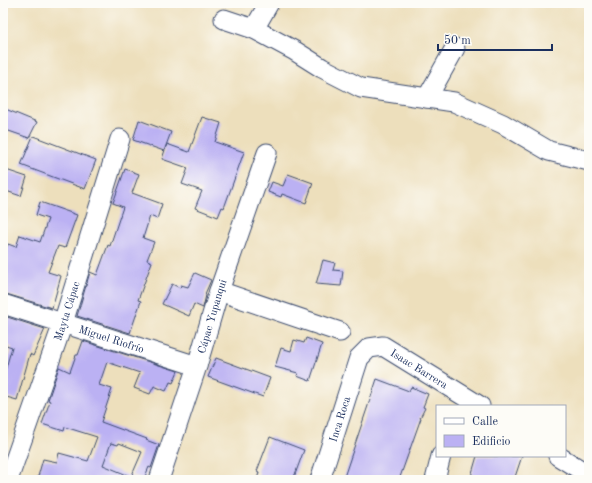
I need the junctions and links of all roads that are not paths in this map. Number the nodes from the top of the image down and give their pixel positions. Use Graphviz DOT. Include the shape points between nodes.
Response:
graph roads {
  1 [pos="269,3"];
  2 [pos="224,19"];
  3 [pos="254,29"];
  4 [pos="455,48"];
  5 [pos="427,98"];
  6 [pos="120,139"];
  7 [pos="267,153"];
  8 [pos="589,161"];
  9 [pos="219,291"];
  10 [pos="3,304"];
  11 [pos="63,323"];
  12 [pos="340,332"];
  13 [pos="360,358"];
  14 [pos="197,366"];
  15 [pos="478,405"];
  16 [pos="441,457"];
  17 [pos="560,457"];
  18 [pos="589,475"];
  19 [pos="8,480"];
  20 [pos="159,480"];
  21 [pos="320,480"];
  22 [pos="435,480"];
  1 -- 3 [label="street"];
  2 -- 3 [label="street"];
  3 -- 5 [label="street" via="361,88"];
  4 -- 5 [label="street"];
  5 -- 8 [label="street" via="454,102 503,124 549,151"];
  6 -- 11 [label="street, Mayta Cápac"];
  7 -- 9 [label="street, Cápac Yupanqui"];
  9 -- 12 [label="street"];
  9 -- 14 [label="street, Cápac Yupanqui"];
  10 -- 11 [label="street, Miguel Riofrío"];
  11 -- 14 [label="street, Miguel Riofrío"];
  11 -- 19 [label="street, Mayta Cápac"];
  13 -- 15 [label="street, Isaac Barrera" via="369,348 383,346"];
  13 -- 21 [label="street, Inca Roca"];
  14 -- 20 [label="street, Cápac Yupanqui"];
  16 -- 22 [label="street"];
  17 -- 18 [label="street"];
}
